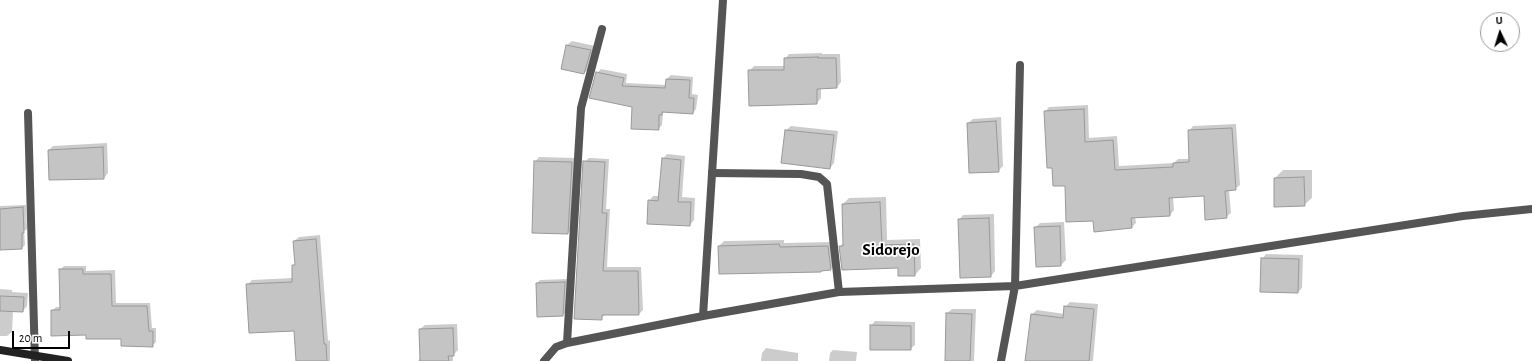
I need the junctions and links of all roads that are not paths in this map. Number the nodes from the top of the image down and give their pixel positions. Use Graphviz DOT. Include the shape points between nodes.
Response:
graph roads {
  1 [pos="723,0"];
  2 [pos="602,29"];
  3 [pos="1020,65"];
  4 [pos="28,114"];
  5 [pos="712,173"];
  6 [pos="1532,209"];
  7 [pos="1015,286"];
  8 [pos="839,292"];
  9 [pos="703,316"];
  10 [pos="567,343"];
  11 [pos="0,350"];
  12 [pos="35,358"];
  13 [pos="68,361"];
  14 [pos="544,361"];
  15 [pos="1001,361"];
  1 -- 5 [label="street"];
  2 -- 10 [label="street" via="581,108"];
  3 -- 7 [label="street"];
  4 -- 12 [label="street"];
  5 -- 8 [label="street" via="802,174 819,177 827,184"];
  5 -- 9 [label="street"];
  6 -- 7 [label="street" via="1463,216"];
  7 -- 8 [label="street"];
  7 -- 15 [label="street"];
  8 -- 9 [label="street"];
  9 -- 10 [label="street"];
  10 -- 14 [label="street" via="556,347"];
  11 -- 12 [label="main road"];
  12 -- 13 [label="main road"];
}
